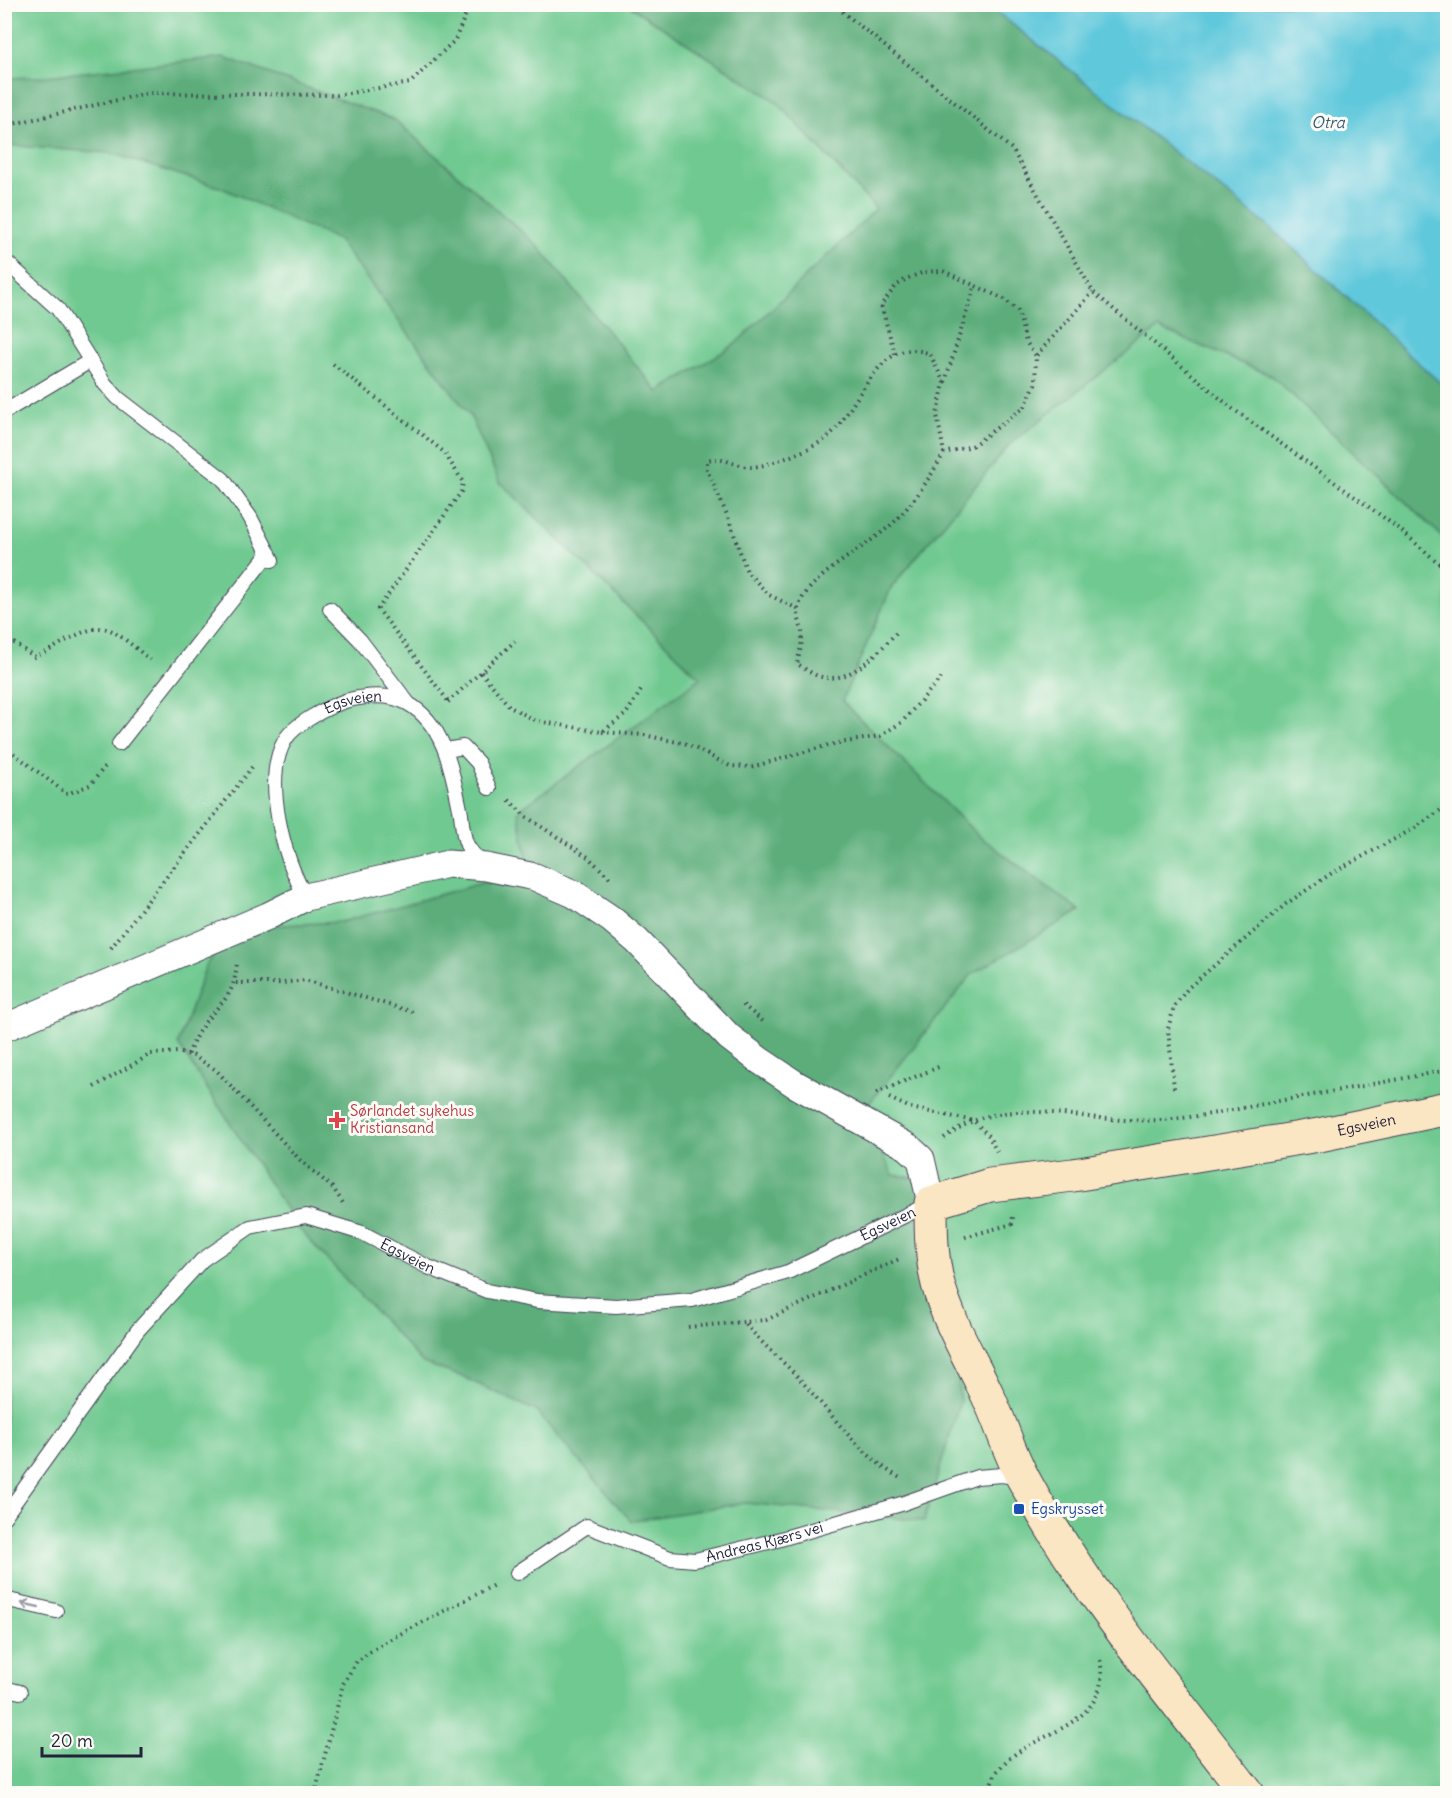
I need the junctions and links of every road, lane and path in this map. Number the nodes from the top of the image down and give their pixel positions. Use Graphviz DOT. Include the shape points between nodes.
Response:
graph roads {
  1 [pos="470,4"];
  2 [pos="833,4"];
  3 [pos="4,126"];
  4 [pos="4,260"];
  5 [pos="974,288"];
  6 [pos="1093,292"];
  7 [pos="895,354"];
  8 [pos="1036,356"];
  9 [pos="90,361"];
  10 [pos="333,364"];
  11 [pos="944,383"];
  12 [pos="4,411"];
  13 [pos="944,453"];
  14 [pos="1448,571"];
  15 [pos="330,609"];
  16 [pos="798,609"];
  17 [pos="896,633"];
  18 [pos="4,636"];
  19 [pos="515,641"];
  20 [pos="481,672"];
  21 [pos="172,676"];
  22 [pos="941,678"];
  23 [pos="642,689"];
  24 [pos="448,701"];
  25 [pos="408,703"];
  26 [pos="427,720"];
  27 [pos="602,732"];
  28 [pos="285,739"];
  29 [pos="119,744"];
  30 [pos="4,746"];
  31 [pos="446,750"];
  32 [pos="489,788"];
  33 [pos="1448,805"];
  34 [pos="486,867"];
  35 [pos="614,882"];
  36 [pos="306,897"];
  37 [pos="106,956"];
  38 [pos="238,960"];
  39 [pos="236,982"];
  40 [pos="734,997"];
  41 [pos="413,1012"];
  42 [pos="769,1026"];
  43 [pos="4,1028"];
  44 [pos="188,1054"];
  45 [pos="941,1066"];
  46 [pos="1448,1070"];
  47 [pos="94,1087"];
  48 [pos="1174,1088"];
  49 [pos="867,1089"];
  50 [pos="876,1093"];
  51 [pos="1448,1108"];
  52 [pos="974,1121"];
  53 [pos="997,1155"];
  54 [pos="921,1159"];
  55 [pos="931,1203"];
  56 [pos="1012,1209"];
  57 [pos="344,1227"];
  58 [pos="959,1238"];
  59 [pos="903,1257"];
  60 [pos="746,1324"];
  61 [pos="688,1327"];
  62 [pos="1023,1479"];
  63 [pos="930,1495"];
  64 [pos="4,1517"];
  65 [pos="517,1573"];
  66 [pos="4,1599"];
  67 [pos="56,1611"];
  68 [pos="1100,1661"];
  69 [pos="4,1688"];
  70 [pos="20,1692"];
  71 [pos="315,1794"];
  72 [pos="989,1794"];
  73 [pos="1248,1794"];
  1 -- 3 [label="path" via="455,40 410,83 337,95 148,93"];
  2 -- 6 [label="path" via="1012,148"];
  4 -- 9 [label="lane" via="57,309"];
  5 -- 7 [label="path" via="943,272 924,272 896,286 881,305"];
  5 -- 8 [label="path" via="1004,299 1018,311 1026,342"];
  5 -- 11 [label="path"];
  6 -- 8 [label="path"];
  6 -- 14 [label="path" via="1233,409 1398,528"];
  7 -- 11 [label="path" via="909,349 930,354"];
  7 -- 16 [label="path" via="861,389 824,440 752,467 717,458 707,460 707,470 747,572 769,595"];
  8 -- 13 [label="path" via="1035,384 1025,407 972,446"];
  9 -- 12 [label="lane"];
  9 -- 21 [label="lane" via="118,398 223,479 271,556"];
  10 -- 24 [label="path" via="444,452 463,482 461,492 378,609"];
  11 -- 13 [label="path" via="937,415"];
  13 -- 16 [label="path" via="896,520 847,555 811,588"];
  15 -- 25 [label="lane" via="360,640"];
  16 -- 17 [label="path" via="802,634 797,664 823,678 847,674 868,662"];
  18 -- 21 [label="path" via="35,657 85,631 110,630"];
  19 -- 20 [label="path"];
  20 -- 24 [label="path"];
  20 -- 27 [label="path" via="510,707 537,721"];
  21 -- 29 [label="lane"];
  22 -- 27 [label="path" via="902,722 880,736 829,745 752,767 730,766 687,744"];
  23 -- 27 [label="path" via="626,714"];
  24 -- 26 [label="path"];
  25 -- 26 [label="lane"];
  25 -- 28 [label="lane, Egsveien" via="362,696 332,705"];
  26 -- 31 [label="lane"];
  28 -- 36 [label="lane" via="276,770 278,813 284,849"];
  28 -- 37 [label="path" via="250,768"];
  29 -- 30 [label="path" via="90,785 67,794"];
  31 -- 32 [label="lane" via="463,747 478,763"];
  31 -- 34 [label="lane" via="466,845"];
  32 -- 35 [label="path" via="499,790 525,816 588,857"];
  33 -- 48 [label="path" via="1286,904 1188,988 1174,1007 1168,1029"];
  34 -- 36 [label="street" via="448,864"];
  34 -- 54 [label="street" via="535,877 574,894 637,941 744,1049 795,1084 894,1138"];
  36 -- 43 [label="street"];
  38 -- 39 [label="path"];
  39 -- 41 [label="path" via="305,980"];
  39 -- 44 [label="path" via="228,998 200,1029"];
  40 -- 42 [label="path"];
  44 -- 47 [label="path" via="151,1054"];
  44 -- 57 [label="path" via="216,1070 300,1160 333,1188 343,1202"];
  45 -- 50 [label="path"];
  46 -- 52 [label="path" via="1175,1120 1004,1111"];
  49 -- 50 [label="path"];
  50 -- 52 [label="path" via="911,1108"];
  51 -- 55 [label="street, Egsveien" via="1319,1136 998,1184"];
  52 -- 53 [label="path" via="988,1135"];
  52 -- 54 [label="path" via="952,1131"];
  54 -- 55 [label="street, Egsveien"];
  55 -- 57 [label="lane, Egsveien" via="788,1272 692,1300 616,1306 537,1301 487,1291"];
  55 -- 62 [label="street" via="931,1246 938,1284 952,1324 983,1384"];
  56 -- 58 [label="path" via="1012,1224"];
  57 -- 64 [label="lane, Egsveien" via="306,1216 250,1227 202,1260 138,1330"];
  59 -- 60 [label="path" via="766,1320"];
  60 -- 61 [label="path"];
  60 -- 63 [label="path" via="856,1445 881,1468"];
  62 -- 63 [label="lane, Andreas Kjærs vei" via="1002,1475 977,1477"];
  62 -- 73 [label="street" via="1104,1608"];
  63 -- 65 [label="lane, Andreas Kjærs vei" via="695,1560 669,1558 586,1526"];
  65 -- 71 [label="path" via="385,1642 357,1661 343,1684"];
  67 -- 66 [label="lane, one-way"];
  68 -- 72 [label="path" via="1102,1681 1089,1709 1000,1768"];
  69 -- 70 [label="lane"];
}
